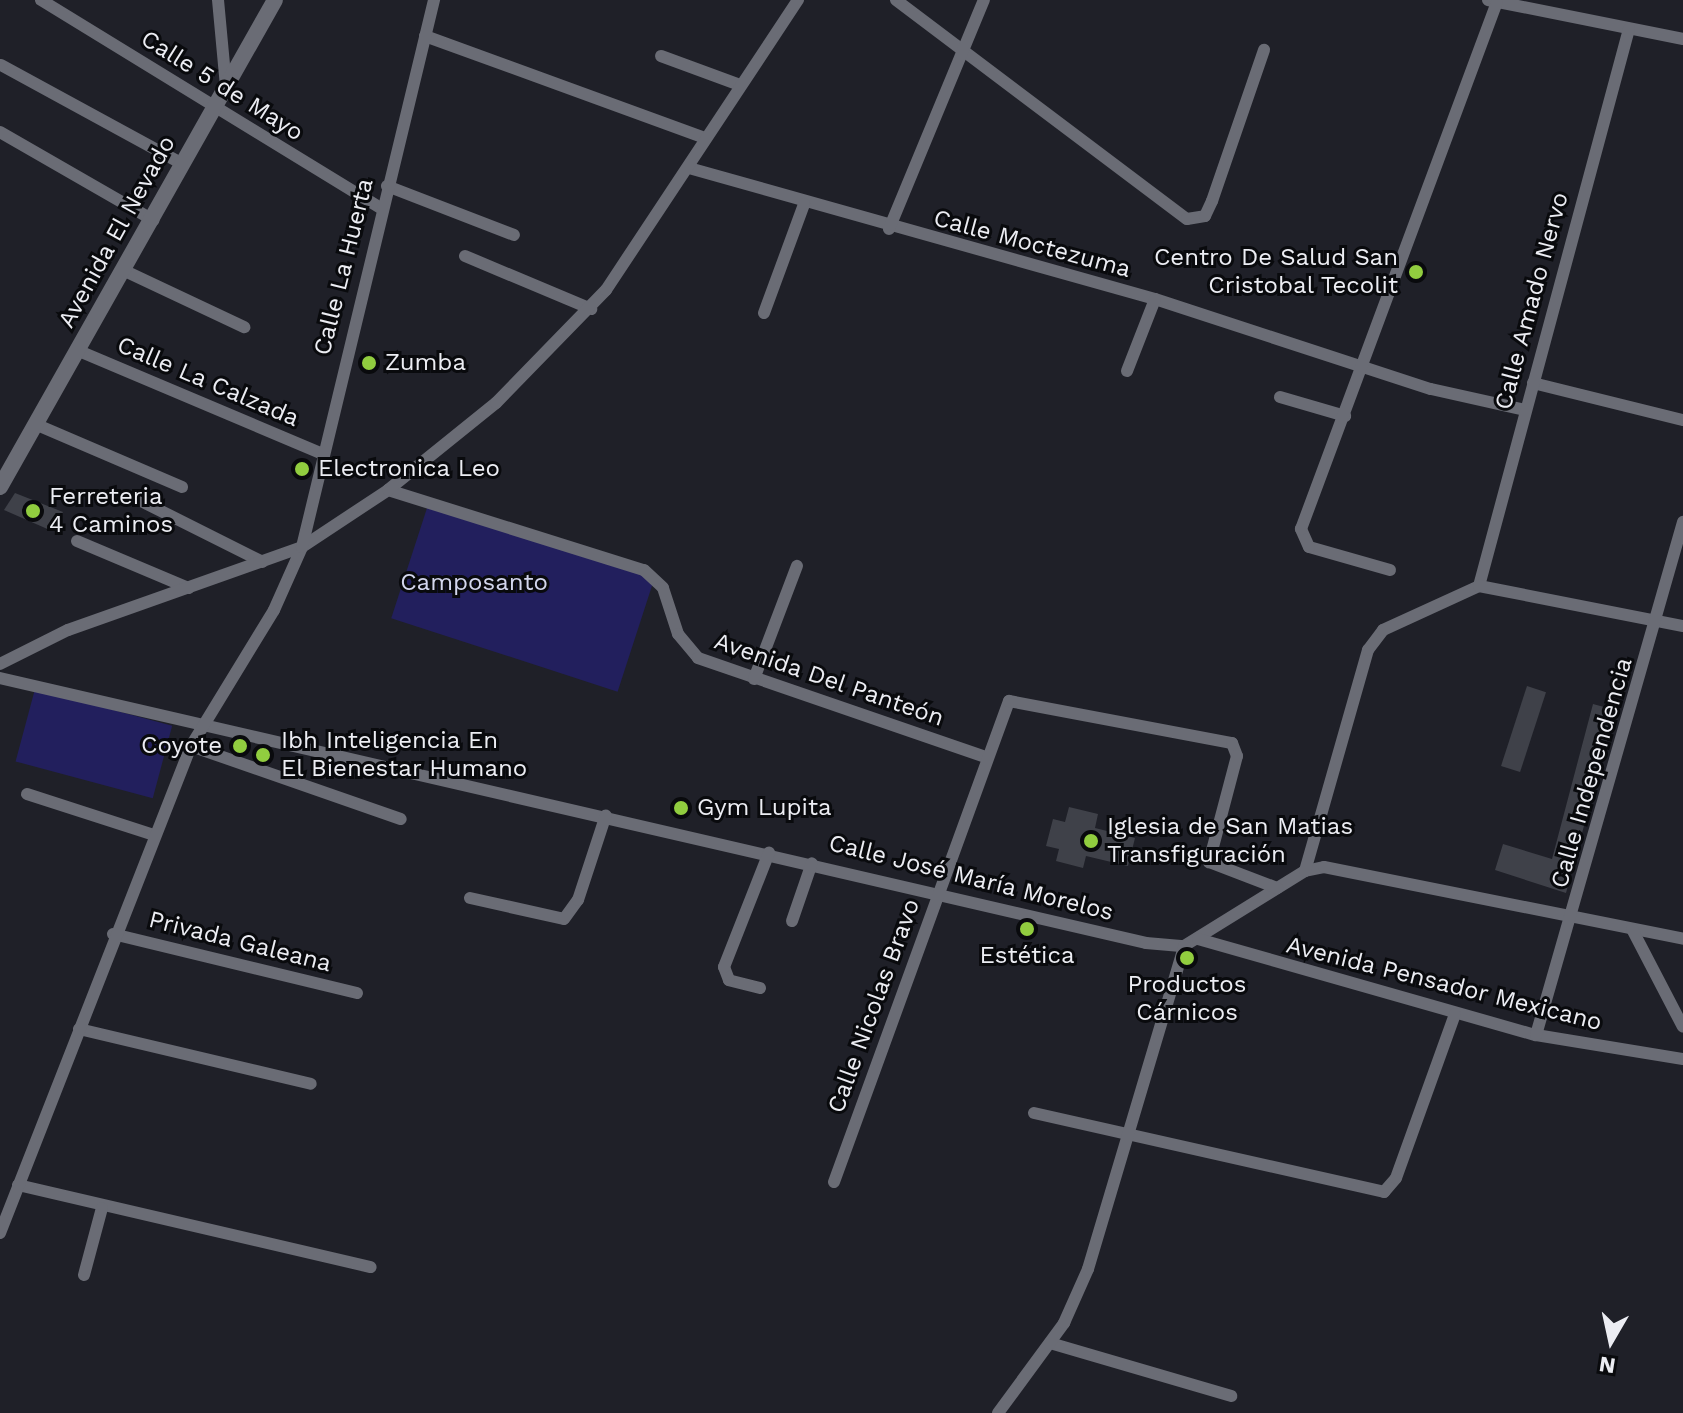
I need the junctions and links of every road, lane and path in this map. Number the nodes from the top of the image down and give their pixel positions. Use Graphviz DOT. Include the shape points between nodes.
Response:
graph roads {
  1 [pos="41,0"];
  2 [pos="218,0"];
  3 [pos="275,0"];
  4 [pos="434,0"];
  5 [pos="798,0"];
  6 [pos="896,0"];
  7 [pos="984,0"];
  8 [pos="1492,1"];
  9 [pos="1547,6"];
  10 [pos="1629,29"];
  11 [pos="425,36"];
  12 [pos="1683,39"];
  13 [pos="966,47"];
  14 [pos="1264,50"];
  15 [pos="661,56"];
  16 [pos="1,65"];
  17 [pos="740,85"];
  18 [pos="226,86"];
  19 [pos="214,108"];
  20 [pos="0,132"];
  21 [pos="706,138"];
  22 [pos="181,163"];
  23 [pos="689,168"];
  24 [pos="387,186"];
  25 [pos="804,204"];
  26 [pos="381,208"];
  27 [pos="153,220"];
  28 [pos="889,229"];
  29 [pos="514,235"];
  30 [pos="465,256"];
  31 [pos="125,271"];
  32 [pos="1155,299"];
  33 [pos="591,309"];
  34 [pos="764,313"];
  35 [pos="244,327"];
  36 [pos="79,351"];
  37 [pos="1362,366"];
  38 [pos="1127,371"];
  39 [pos="1533,383"];
  40 [pos="1280,397"];
  41 [pos="1525,410"];
  42 [pos="1345,416"];
  43 [pos="1683,420"];
  44 [pos="35,424"];
  45 [pos="320,453"];
  46 [pos="3,476"];
  47 [pos="182,487"];
  48 [pos="388,490"];
  49 [pos="141,501"];
  50 [pos="1683,522"];
  51 [pos="77,541"];
  52 [pos="302,547"];
  53 [pos="263,562"];
  54 [pos="797,566"];
  55 [pos="1390,570"];
  56 [pos="1479,586"];
  57 [pos="188,588"];
  58 [pos="1658,620"];
  59 [pos="1683,626"];
  60 [pos="0,664"];
  61 [pos="0,678"];
  62 [pos="754,679"];
  63 [pos="204,722"];
  64 [pos="191,746"];
  65 [pos="983,756"];
  66 [pos="27,794"];
  67 [pos="606,815"];
  68 [pos="401,819"];
  69 [pos="154,835"];
  70 [pos="769,853"];
  71 [pos="812,863"];
  72 [pos="1305,871"];
  73 [pos="1277,888"];
  74 [pos="938,893"];
  75 [pos="470,898"];
  76 [pos="1574,917"];
  77 [pos="792,921"];
  78 [pos="1632,929"];
  79 [pos="113,934"];
  80 [pos="1198,939"];
  81 [pos="1683,939"];
  82 [pos="1184,946"];
  83 [pos="760,988"];
  84 [pos="357,993"];
  85 [pos="1455,1014"];
  86 [pos="1683,1027"];
  87 [pos="79,1029"];
  88 [pos="1536,1035"];
  89 [pos="1683,1059"];
  90 [pos="311,1084"];
  91 [pos="1034,1113"];
  92 [pos="1134,1135"];
  93 [pos="834,1182"];
  94 [pos="18,1185"];
  95 [pos="102,1208"];
  96 [pos="0,1233"];
  97 [pos="371,1267"];
  98 [pos="84,1275"];
  99 [pos="1050,1343"];
  100 [pos="1231,1396"];
  101 [pos="998,1413"];
  1 -- 19 [label="street, Calle 5 de Mayo"];
  2 -- 18 [label="street"];
  3 -- 18 [label="street, Avenida El Nevado"];
  4 -- 11 [label="street, Calle La Huerta"];
  5 -- 17 [label="street"];
  6 -- 13 [label="street"];
  7 -- 13 [label="street"];
  8 -- 9 [label="street"];
  8 -- 37 [label="street"];
  9 -- 10 [label="street"];
  10 -- 12 [label="street"];
  10 -- 39 [label="street, Calle Amado Nervo"];
  11 -- 21 [label="street"];
  11 -- 24 [label="street, Calle La Huerta"];
  13 -- 14 [label="street" via="1161,204 1198,220 1212,201"];
  13 -- 28 [label="street"];
  15 -- 17 [label="street"];
  16 -- 22 [label="street"];
  17 -- 21 [label="street"];
  18 -- 19 [label="street, Avenida El Nevado"];
  19 -- 22 [label="street, Avenida El Nevado"];
  19 -- 26 [label="street, Calle 5 de Mayo"];
  20 -- 27 [label="street"];
  21 -- 23 [label="street"];
  22 -- 27 [label="street, Avenida El Nevado"];
  23 -- 25 [label="street, Calle Moctezuma"];
  23 -- 33 [label="street"];
  24 -- 26 [label="street, Calle La Huerta"];
  24 -- 29 [label="street"];
  25 -- 28 [label="street, Calle Moctezuma"];
  25 -- 34 [label="street"];
  26 -- 45 [label="street, Calle La Huerta"];
  27 -- 31 [label="street, Avenida El Nevado"];
  28 -- 32 [label="street, Calle Moctezuma"];
  30 -- 33 [label="street"];
  31 -- 35 [label="street"];
  31 -- 36 [label="street, Avenida El Nevado"];
  32 -- 37 [label="street, Calle Moctezuma"];
  32 -- 38 [label="street"];
  33 -- 48 [label="street" via="496,403"];
  36 -- 44 [label="street, Avenida El Nevado"];
  36 -- 45 [label="street, Calle La Calzada"];
  37 -- 41 [label="street, Calle Moctezuma"];
  37 -- 42 [label="street"];
  39 -- 41 [label="street, Calle Amado Nervo"];
  39 -- 43 [label="street"];
  40 -- 42 [label="street"];
  41 -- 56 [label="street, Calle Amado Nervo"];
  42 -- 55 [label="street" via="1301,529 1309,547"];
  44 -- 46 [label="street, Avenida El Nevado"];
  44 -- 47 [label="street"];
  45 -- 52 [label="street, Calle La Huerta"];
  48 -- 52 [label="street"];
  48 -- 62 [label="street, Avenida Del Panteón" via="644,570 663,588 686,648"];
  49 -- 53 [label="street"];
  50 -- 58 [label="street, Calle Independencia"];
  51 -- 57 [label="street"];
  52 -- 53 [label="street"];
  52 -- 63 [label="street, Calle La Huerta" via="274,610"];
  53 -- 57 [label="street"];
  54 -- 62 [label="street"];
  56 -- 58 [label="street"];
  56 -- 72 [label="street" via="1376,637"];
  57 -- 60 [label="street" via="34,643"];
  58 -- 59 [label="street"];
  58 -- 76 [label="street, Calle Independencia"];
  61 -- 63 [label="street, Calle José María Morelos"];
  62 -- 65 [label="street, Avenida Del Panteón"];
  63 -- 64 [label="street, Calle La Huerta"];
  63 -- 67 [label="street, Calle José María Morelos"];
  64 -- 68 [label="street"];
  64 -- 69 [label="street, Calle La Huerta"];
  65 -- 73 [label="street, Calle Nicolas Bravo" via="1001,709 1024,698 1224,739 1237,756 1209,862"];
  65 -- 74 [label="street, Calle Nicolas Bravo"];
  66 -- 69 [label="street"];
  67 -- 70 [label="street, Calle José María Morelos"];
  67 -- 75 [label="street" via="578,900 564,919"];
  69 -- 79 [label="street, Calle La Huerta"];
  70 -- 71 [label="street, Calle José María Morelos"];
  70 -- 83 [label="street" via="724,967 729,980"];
  71 -- 74 [label="street, Calle José María Morelos"];
  71 -- 77 [label="street"];
  72 -- 73 [label="street"];
  72 -- 76 [label="street" via="1341,869"];
  73 -- 80 [label="street"];
  74 -- 82 [label="street, Calle José María Morelos"];
  74 -- 93 [label="street, Calle Nicolas Bravo"];
  76 -- 78 [label="street"];
  76 -- 88 [label="street, Calle Independencia"];
  78 -- 81 [label="street"];
  78 -- 86 [label="street"];
  79 -- 84 [label="street, Privada Galeana"];
  79 -- 87 [label="street, Calle La Huerta"];
  80 -- 82 [label="street"];
  80 -- 85 [label="street, Avenida Pensador Mexicano"];
  82 -- 92 [label="street"];
  85 -- 88 [label="street, Avenida Pensador Mexicano"];
  85 -- 92 [label="street" via="1396,1178 1384,1192 1359,1191"];
  87 -- 90 [label="street"];
  87 -- 94 [label="street, Calle La Huerta"];
  88 -- 89 [label="street, Avenida Pensador Mexicano"];
  91 -- 92 [label="street"];
  92 -- 99 [label="street" via="1088,1269"];
  94 -- 95 [label="street"];
  94 -- 96 [label="street, Calle La Huerta"];
  95 -- 97 [label="street"];
  95 -- 98 [label="street"];
  99 -- 100 [label="street"];
  99 -- 101 [label="street"];
}
